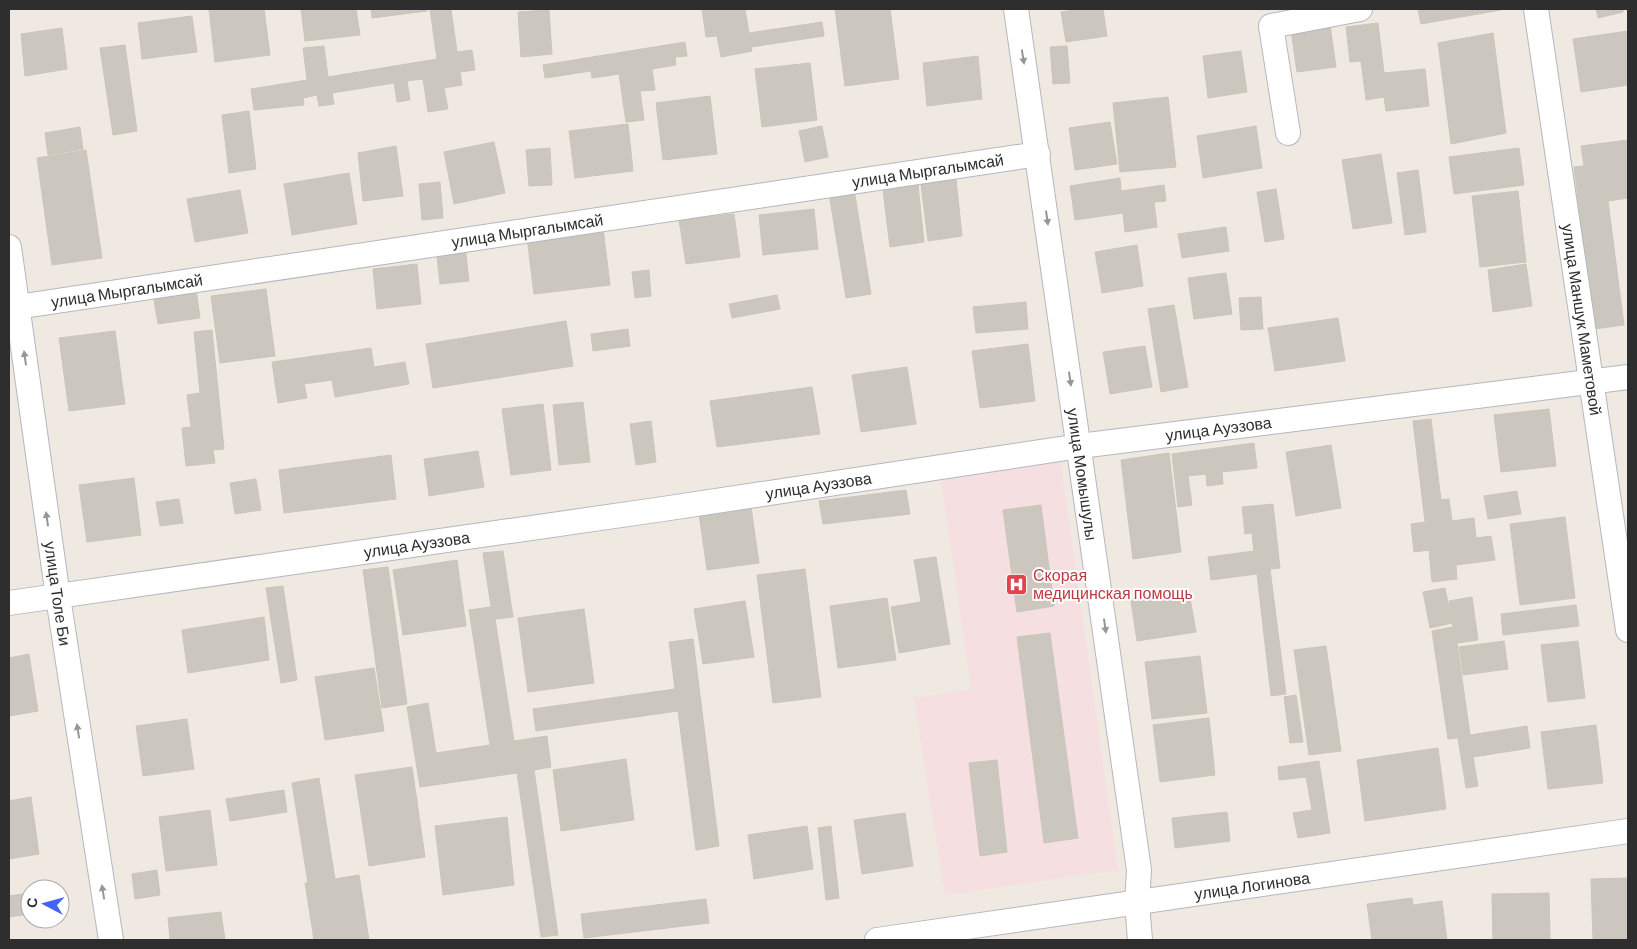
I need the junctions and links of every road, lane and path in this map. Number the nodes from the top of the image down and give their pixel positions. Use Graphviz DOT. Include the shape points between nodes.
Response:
graph roads {
  1 [pos="1016,9"];
  2 [pos="1360,9"];
  3 [pos="1536,9"];
  4 [pos="1288,133"];
  5 [pos="1038,154"];
  6 [pos="9,247"];
  7 [pos="18,307"];
  8 [pos="1628,377"];
  9 [pos="1591,382"];
  10 [pos="1080,446"];
  11 [pos="58,597"];
  12 [pos="9,603"];
  13 [pos="1628,630"];
  14 [pos="1628,831"];
  15 [pos="1137,903"];
  16 [pos="111,940"];
  17 [pos="877,940"];
  18 [pos="1140,940"];
  1 -- 5 [label="street, улица Момышулы, one-way"];
  2 -- 4 [label="street" via="1271,26"];
  3 -- 9 [label="street, улица Маншук Маметовой"];
  5 -- 7 [label="street, улица Мыргалымсай"];
  5 -- 10 [label="street, улица Момышулы, one-way"];
  6 -- 7 [label="street, улица Толе Би"];
  11 -- 7 [label="street, улица Толе Би, one-way"];
  8 -- 9 [label="street, улица Ауэзова"];
  9 -- 10 [label="street, улица Ауэзова"];
  9 -- 13 [label="street, улица Маншук Маметовой"];
  10 -- 11 [label="street, улица Ауэзова"];
  10 -- 15 [label="street, улица Момышулы, one-way" via="1139,870"];
  11 -- 12 [label="street, улица Ауэзова"];
  16 -- 11 [label="street, улица Толе Би, one-way"];
  14 -- 15 [label="street, улица Логинова"];
  15 -- 17 [label="street, улица Логинова"];
  15 -- 18 [label="street, улица Момышулы"];
}
